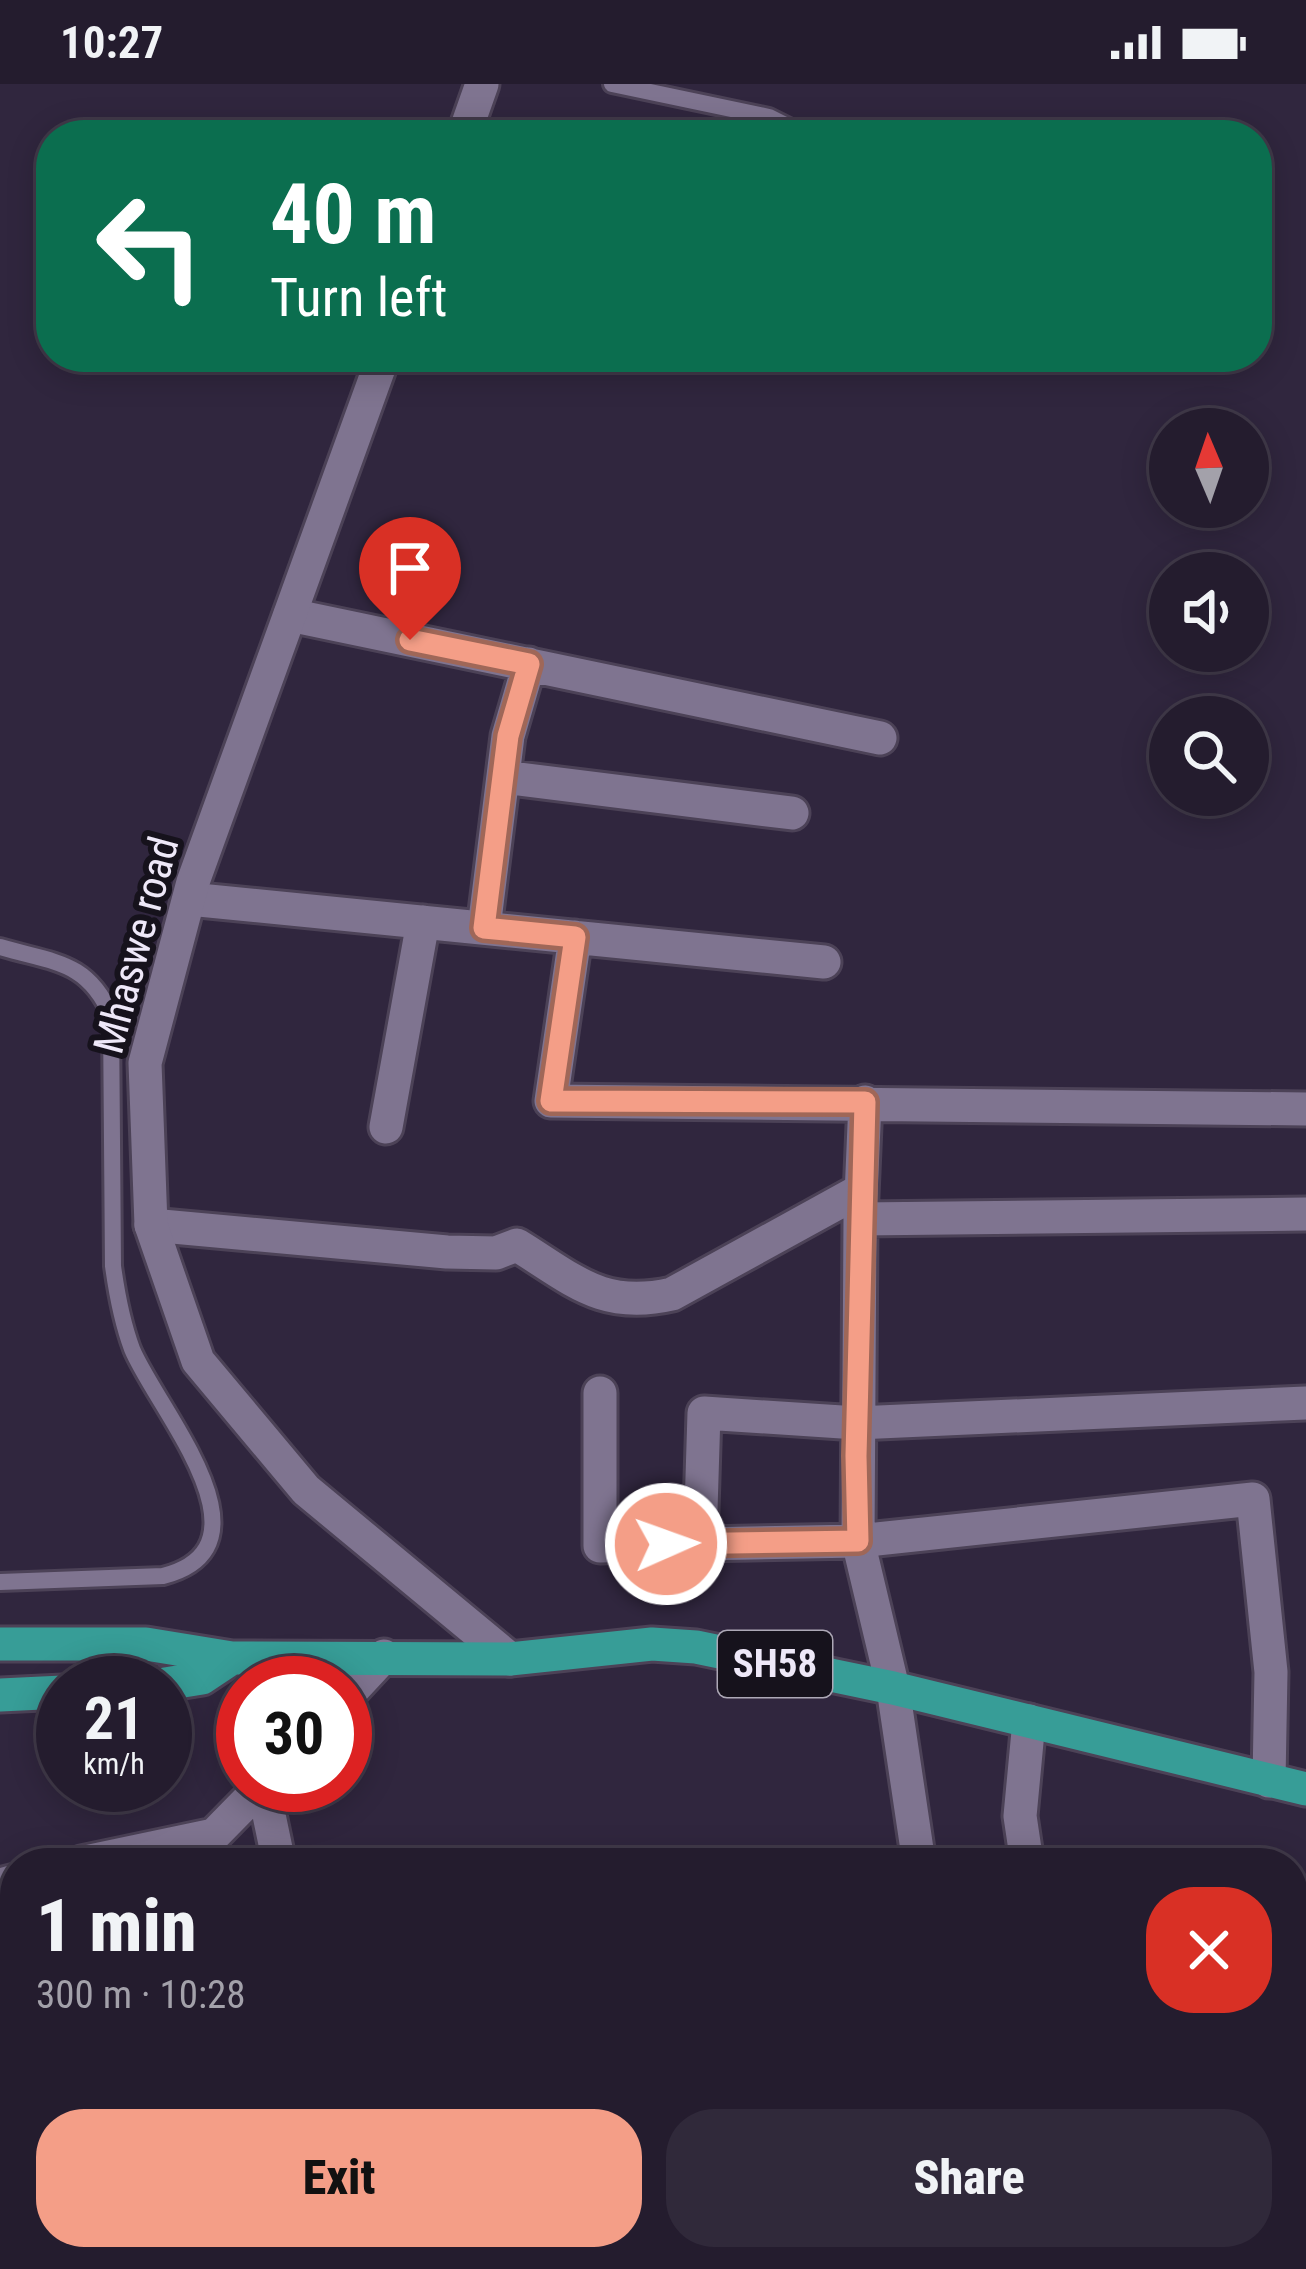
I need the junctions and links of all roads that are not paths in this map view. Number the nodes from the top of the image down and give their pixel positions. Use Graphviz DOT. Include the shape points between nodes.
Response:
graph roads {
  1 [pos="482,84"];
  2 [pos="612,84"];
  3 [pos="469,120"];
  4 [pos="775,120"];
  5 [pos="378,372"];
  6 [pos="290,615"];
  7 [pos="529,664"];
  8 [pos="880,738"];
  9 [pos="503,777"];
  10 [pos="792,813"];
  11 [pos="189,899"];
  12 [pos="423,922"];
  13 [pos="484,928"];
  14 [pos="575,937"];
  15 [pos="0,947"];
  16 [pos="824,962"];
  17 [pos="865,1102"];
  18 [pos="1306,1109"];
  19 [pos="386,1127"];
  20 [pos="860,1204"];
  21 [pos="1306,1214"];
  22 [pos="151,1225"];
  23 [pos="600,1393"];
  24 [pos="1306,1402"];
  25 [pos="857,1424"];
  26 [pos="858,1541"];
  27 [pos="700,1542"];
  28 [pos="0,1582"];
  29 [pos="0,1644"];
  30 [pos="220,1656"];
  31 [pos="372,1657"];
  32 [pos="384,1657"];
  33 [pos="510,1659"];
  34 [pos="372,1670"];
  35 [pos="893,1688"];
  36 [pos="36,1693"];
  37 [pos="0,1695"];
  38 [pos="1029,1721"];
  39 [pos="1269,1781"];
  40 [pos="1306,1789"];
  41 [pos="239,1812"];
  42 [pos="269,1812"];
  43 [pos="208,1848"];
  44 [pos="276,1848"];
  45 [pos="917,1848"];
  46 [pos="1025,1848"];
  1 -- 3 [label="street"];
  2 -- 4 [label="lane"];
  5 -- 6 [label="street, Mhaswe road"];
  6 -- 7 [label="street"];
  6 -- 11 [label="street, Mhaswe road"];
  7 -- 8 [label="street"];
  7 -- 9 [label="street"];
  9 -- 10 [label="street"];
  9 -- 13 [label="street"];
  11 -- 12 [label="street"];
  11 -- 22 [label="street, Mhaswe road" via="145,1064"];
  12 -- 13 [label="street"];
  12 -- 19 [label="street"];
  13 -- 14 [label="street"];
  14 -- 16 [label="street"];
  14 -- 17 [label="street" via="551,1101"];
  15 -- 28 [label="lane" via="79,971 95,982 111,1015 119,1306 212,1509 211,1538 187,1570"];
  17 -- 18 [label="street"];
  17 -- 20 [label="street"];
  20 -- 21 [label="street"];
  20 -- 22 [label="street" via="642,1301 591,1291 517,1245 446,1252"];
  20 -- 25 [label="street"];
  22 -- 33 [label="street, Mhaswe road" via="198,1361 306,1490"];
  23 -- 27 [label="street" via="600,1546"];
  24 -- 25 [label="street"];
  25 -- 26 [label="street"];
  25 -- 27 [label="street" via="704,1413"];
  26 -- 27 [label="street"];
  26 -- 35 [label="street"];
  26 -- 39 [label="street" via="1253,1499 1271,1672"];
  29 -- 30 [label="main road, SH58 / SH58" via="146,1644"];
  31 -- 32 [label="main road, SH58 / SH58"];
  32 -- 33 [label="main road, SH58 / SH58"];
  32 -- 34 [label="street"];
  33 -- 35 [label="main road, SH58 / SH58" via="696,1647"];
  35 -- 38 [label="main road, SH58 / SH58"];
  35 -- 45 [label="street"];
  36 -- 37 [label="main road"];
  38 -- 39 [label="main road, SH58 / SH58"];
  38 -- 46 [label="street"];
  39 -- 40 [label="main road, SH58 / SH58"];
  41 -- 43 [label="street"];
  42 -- 44 [label="street"];
}
